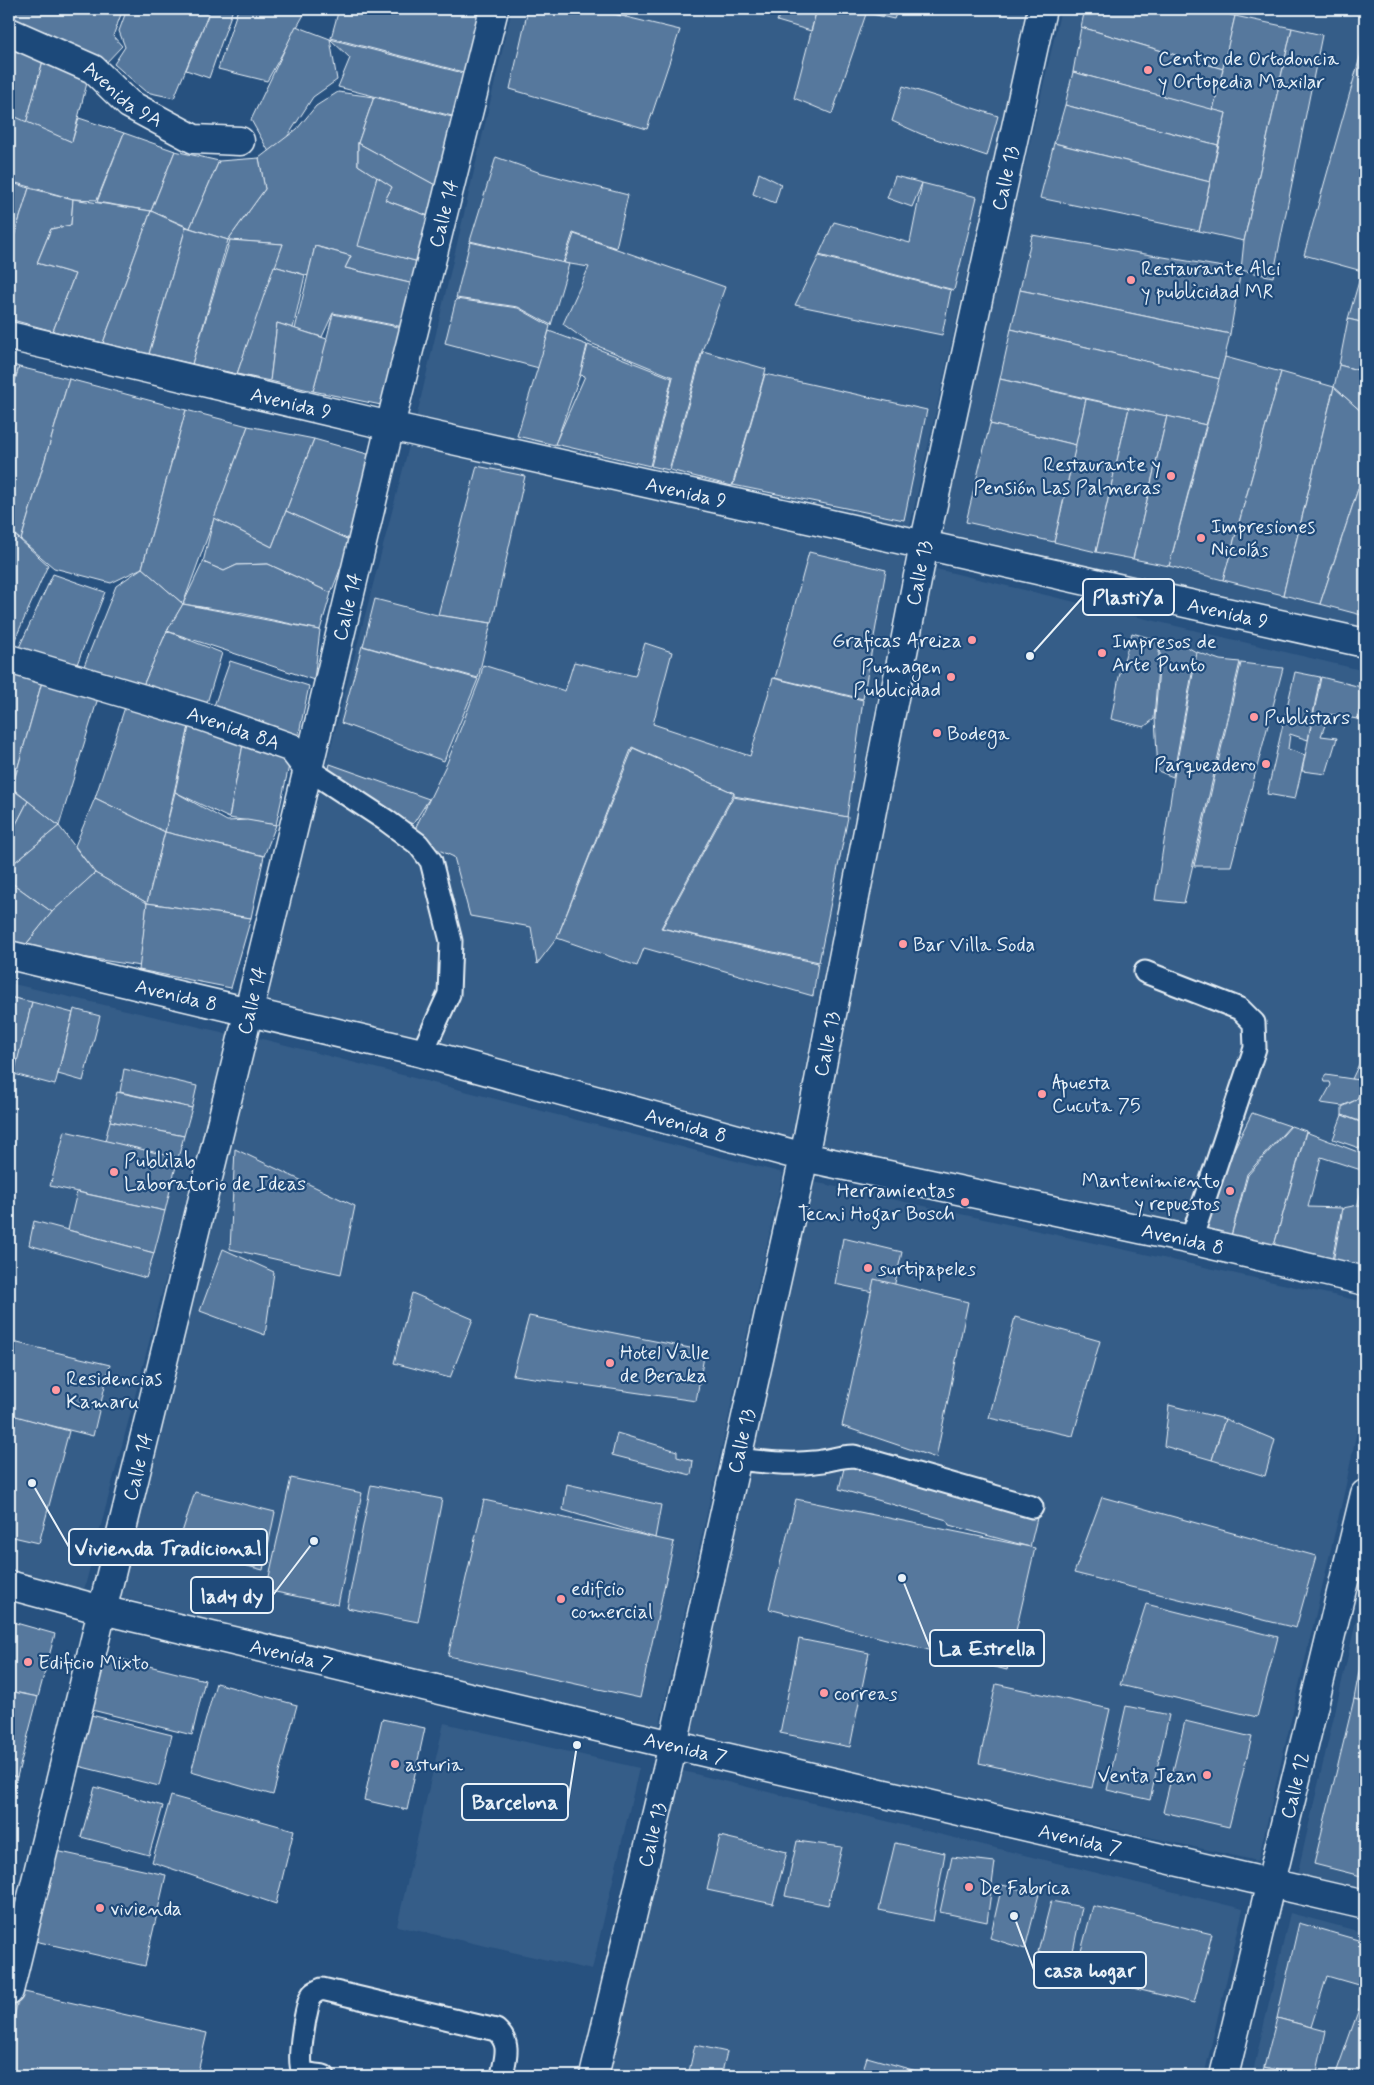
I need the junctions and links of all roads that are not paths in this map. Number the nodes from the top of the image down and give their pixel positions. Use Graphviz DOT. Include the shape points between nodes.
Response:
graph roads {
  1 [pos="494,9"];
  2 [pos="1042,9"];
  3 [pos="9,32"];
  4 [pos="240,141"];
  5 [pos="9,336"];
  6 [pos="390,426"];
  7 [pos="924,545"];
  8 [pos="1365,643"];
  9 [pos="9,658"];
  10 [pos="308,769"];
  11 [pos="9,955"];
  12 [pos="1144,972"];
  13 [pos="249,1011"];
  14 [pos="422,1053"];
  15 [pos="804,1157"];
  16 [pos="1191,1240"];
  17 [pos="1365,1281"];
  18 [pos="737,1459"];
  19 [pos="1365,1494"];
  20 [pos="1032,1507"];
  21 [pos="9,1585"];
  22 [pos="102,1610"];
  23 [pos="673,1745"];
  24 [pos="1272,1882"];
  25 [pos="1365,1905"];
  26 [pos="9,1991"];
  27 [pos="324,2076"];
  28 [pos="502,2076"];
  29 [pos="594,2076"];
  30 [pos="1224,2076"];
  1 -- 6 [label="street, Calle 14"];
  2 -- 7 [label="street, Calle 13"];
  3 -- 4 [label="street, Avenida 9A" via="93,69 129,104 194,139"];
  5 -- 6 [label="street, Avenida 9"];
  6 -- 7 [label="street, Avenida 9"];
  6 -- 10 [label="street, Calle 14"];
  7 -- 8 [label="street, Avenida 9"];
  7 -- 15 [label="street, Calle 13"];
  9 -- 10 [label="street, Avenida 8A" via="201,716 292,748"];
  10 -- 13 [label="street, Calle 14"];
  10 -- 14 [label="lane, Avenida 8A" via="388,821 418,844 431,861 451,941 449,994"];
  11 -- 13 [label="street, Avenida 8"];
  12 -- 16 [label="lane" via="1240,1009 1254,1023 1255,1048"];
  13 -- 14 [label="street, Avenida 8"];
  13 -- 22 [label="street, Calle 14"];
  14 -- 15 [label="street, Avenida 8"];
  15 -- 16 [label="street, Avenida 8"];
  15 -- 18 [label="street, Calle 13"];
  16 -- 17 [label="street, Avenida 8"];
  18 -- 20 [label="lane" via="768,1463 816,1462 854,1456"];
  18 -- 23 [label="street, Calle 13"];
  19 -- 24 [label="street, Calle 12"];
  21 -- 22 [label="street, Avenida 7"];
  22 -- 23 [label="street, Avenida 7"];
  22 -- 26 [label="street, Calle 14"];
  23 -- 24 [label="street, Avenida 7"];
  23 -- 29 [label="street, Calle 13"];
  24 -- 25 [label="street, Avenida 7"];
  24 -- 30 [label="street, Calle 12"];
  27 -- 28 [label="lane" via="306,2072 301,2068 300,2058 307,2003 312,1994 322,1989 496,2030 507,2044"];
}
